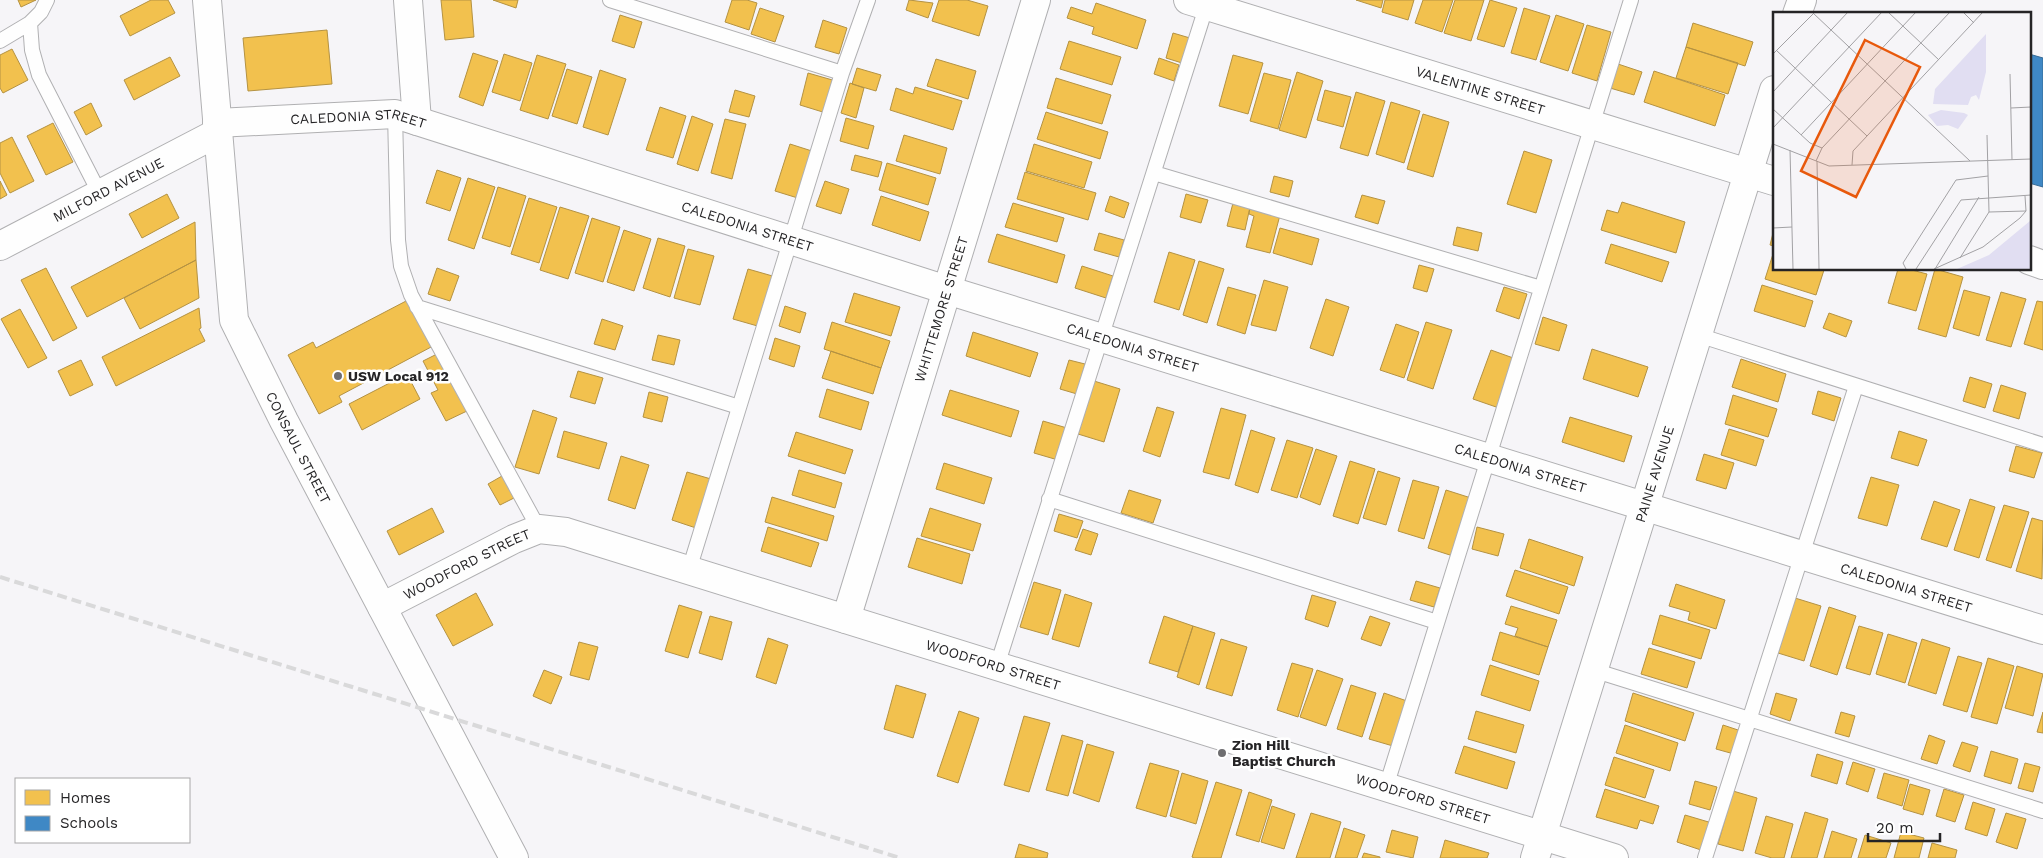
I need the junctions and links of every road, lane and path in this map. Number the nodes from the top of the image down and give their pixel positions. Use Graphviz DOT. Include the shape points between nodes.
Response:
graph roads {
  1 [pos="47,0"];
  2 [pos="207,0"];
  3 [pos="408,0"];
  4 [pos="610,0"];
  5 [pos="868,0"];
  6 [pos="1036,0"];
  7 [pos="1631,0"];
  8 [pos="1201,2"];
  9 [pos="30,23"];
  10 [pos="0,41"];
  11 [pos="842,73"];
  12 [pos="1773,97"];
  13 [pos="406,117"];
  14 [pos="1592,125"];
  15 [pos="217,128"];
  16 [pos="1154,173"];
  17 [pos="1762,177"];
  18 [pos="100,194"];
  19 [pos="791,240"];
  20 [pos="0,246"];
  21 [pos="2030,260"];
  22 [pos="2043,264"];
  23 [pos="1541,288"];
  24 [pos="948,290"];
  25 [pos="417,307"];
  26 [pos="1698,335"];
  27 [pos="1101,338"];
  28 [pos="1856,386"];
  29 [pos="739,407"];
  30 [pos="2043,445"];
  31 [pos="1489,457"];
  32 [pos="1049,499"];
  33 [pos="1644,505"];
  34 [pos="538,529"];
  35 [pos="1802,554"];
  36 [pos="689,570"];
  37 [pos="382,606"];
  38 [pos="846,619"];
  39 [pos="1437,622"];
  40 [pos="2043,630"];
  41 [pos="998,666"];
  42 [pos="1593,670"];
  43 [pos="1749,719"];
  44 [pos="1386,787"];
  45 [pos="2043,811"];
  46 [pos="1539,847"];
  47 [pos="514,858"];
  48 [pos="1614,858"];
  49 [pos="1704,858"];
  1 -- 9 [label="lane"];
  2 -- 15 [label="street, CONSAUL STREET"];
  3 -- 13 [label="street"];
  4 -- 11 [label="lane"];
  5 -- 11 [label="lane"];
  6 -- 24 [label="street, WHITTEMORE STREET"];
  7 -- 14 [label="lane"];
  8 -- 14 [label="street, VALENTINE STREET"];
  8 -- 16 [label="lane"];
  9 -- 10 [label="lane"];
  9 -- 18 [label="lane" via="32,50 39,75"];
  11 -- 19 [label="lane"];
  12 -- 17 [label="street, PAINE AVENUE"];
  13 -- 15 [label="street, CALEDONIA STREET"];
  13 -- 19 [label="street, CALEDONIA STREET"];
  13 -- 25 [label="lane" via="398,240 401,266"];
  14 -- 17 [label="street, VALENTINE STREET"];
  14 -- 23 [label="lane"];
  15 -- 18 [label="street, MILFORD AVENUE"];
  15 -- 37 [label="street, CONSAUL STREET" via="234,320"];
  16 -- 23 [label="lane"];
  16 -- 27 [label="lane"];
  17 -- 26 [label="street, PAINE AVENUE"];
  18 -- 20 [label="street, MILFORD AVENUE"];
  19 -- 24 [label="street, CALEDONIA STREET"];
  19 -- 29 [label="lane"];
  21 -- 22 [label="street"];
  23 -- 31 [label="lane"];
  24 -- 27 [label="street, CALEDONIA STREET"];
  24 -- 38 [label="street, WHITTEMORE STREET"];
  25 -- 29 [label="lane"];
  25 -- 34 [label="lane"];
  26 -- 28 [label="lane"];
  26 -- 33 [label="street, PAINE AVENUE"];
  27 -- 31 [label="street, CALEDONIA STREET"];
  27 -- 32 [label="lane"];
  28 -- 30 [label="lane"];
  28 -- 35 [label="lane"];
  29 -- 36 [label="lane"];
  31 -- 33 [label="street, CALEDONIA STREET"];
  31 -- 39 [label="lane"];
  32 -- 39 [label="lane"];
  32 -- 41 [label="lane"];
  33 -- 35 [label="street, CALEDONIA STREET"];
  33 -- 42 [label="street, PAINE AVENUE"];
  34 -- 36 [label="street, WOODFORD STREET" via="566,532"];
  34 -- 37 [label="street, WOODFORD STREET"];
  35 -- 40 [label="street, CALEDONIA STREET"];
  35 -- 43 [label="lane"];
  36 -- 38 [label="street, WOODFORD STREET"];
  37 -- 47 [label="street, CONSAUL STREET"];
  38 -- 41 [label="street, WOODFORD STREET"];
  39 -- 44 [label="lane"];
  41 -- 44 [label="street, WOODFORD STREET"];
  42 -- 43 [label="lane"];
  42 -- 46 [label="street, PAINE AVENUE"];
  43 -- 45 [label="lane"];
  43 -- 49 [label="lane"];
  44 -- 46 [label="street, WOODFORD STREET"];
  46 -- 48 [label="street, WOODFORD STREET"];
}
